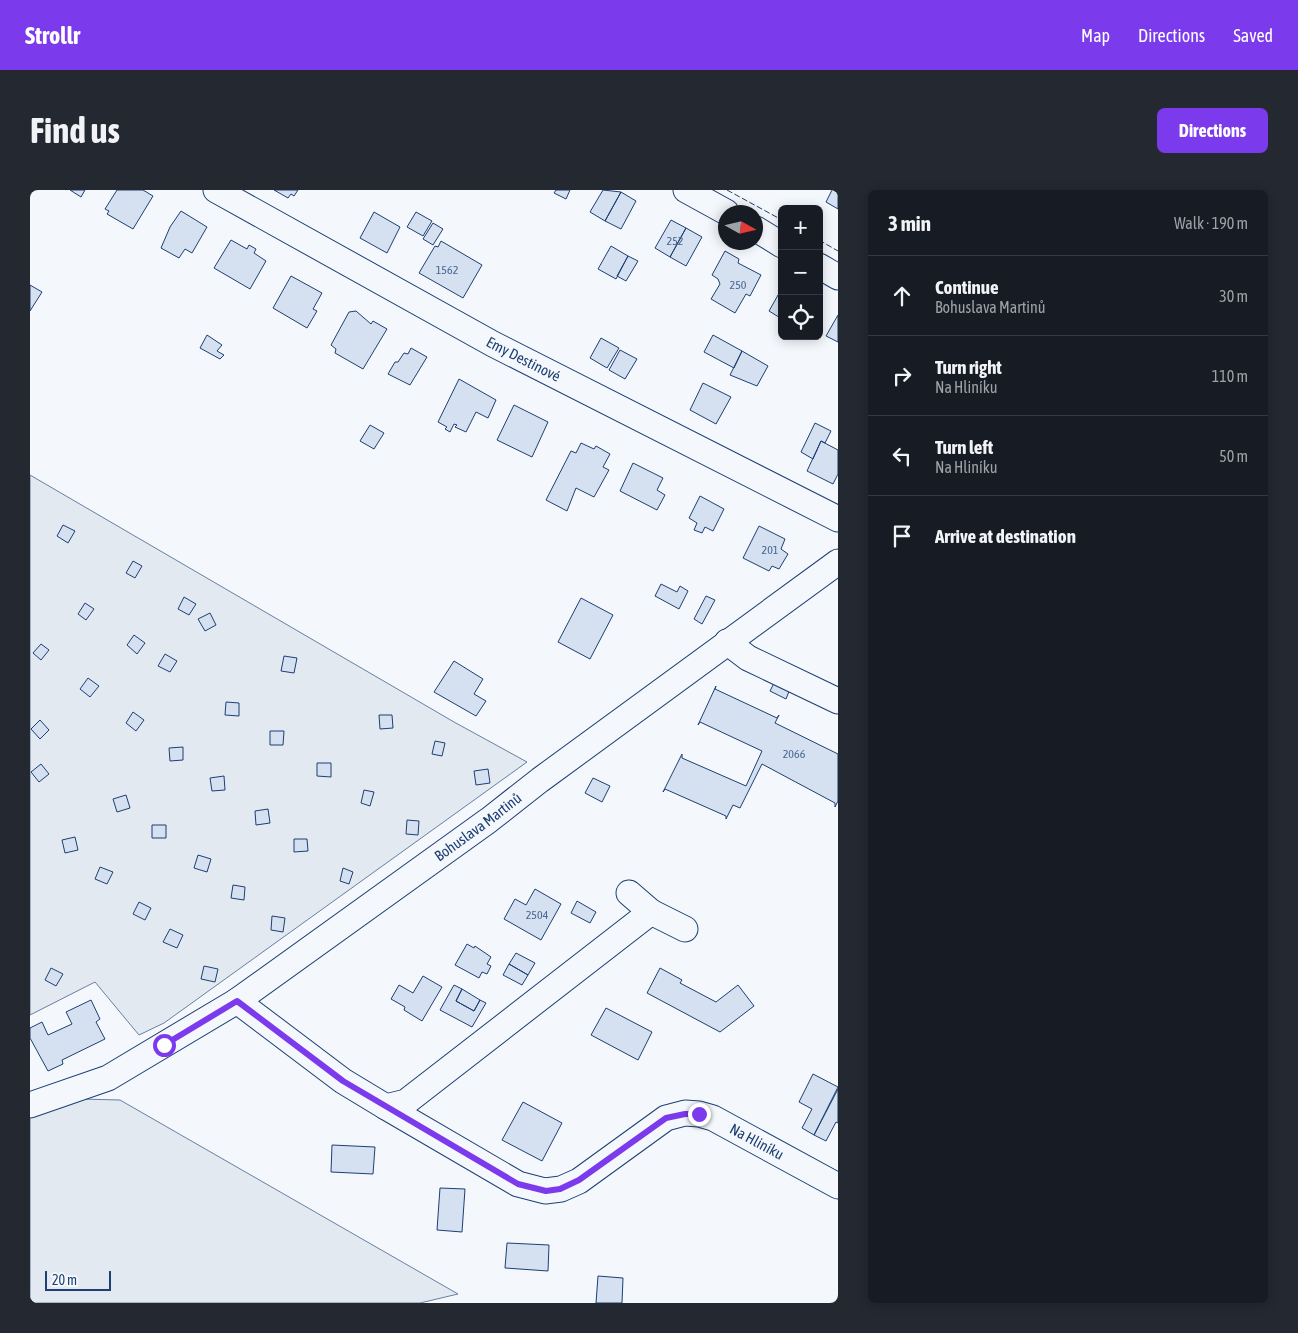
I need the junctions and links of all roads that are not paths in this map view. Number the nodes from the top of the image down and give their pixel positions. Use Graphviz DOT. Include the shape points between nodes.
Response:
graph roads {
  1 [pos="216,190"];
  2 [pos="686,190"];
  3 [pos="718,208"];
  4 [pos="763,234"];
  5 [pos="778,242"];
  6 [pos="823,268"];
  7 [pos="838,277"];
  8 [pos="838,519"];
  9 [pos="838,562"];
  10 [pos="727,642"];
  11 [pos="838,701"];
  12 [pos="629,893"];
  13 [pos="651,912"];
  14 [pos="685,930"];
  15 [pos="237,1001"];
  16 [pos="30,1105"];
  17 [pos="386,1107"];
  18 [pos="838,1186"];
  1 -- 8 [label="street, Emy Destinové" via="493,344"];
  2 -- 3 [label="street"];
  4 -- 5 [label="street"];
  6 -- 7 [label="street"];
  9 -- 10 [label="street, Bohuslava Martinů"];
  10 -- 11 [label="street" via="748,658"];
  10 -- 15 [label="street, Bohuslava Martinů" via="489,820"];
  12 -- 13 [label="street"];
  13 -- 14 [label="street"];
  13 -- 17 [label="street" via="406,1102"];
  15 -- 16 [label="street, Bohuslava Martinů" via="108,1078"];
  15 -- 17 [label="street, Na Hliníku" via="343,1081"];
  17 -- 18 [label="street, Na Hliníku" via="518,1184 534,1189 560,1189 579,1180 666,1118 685,1114 713,1118"];
}
